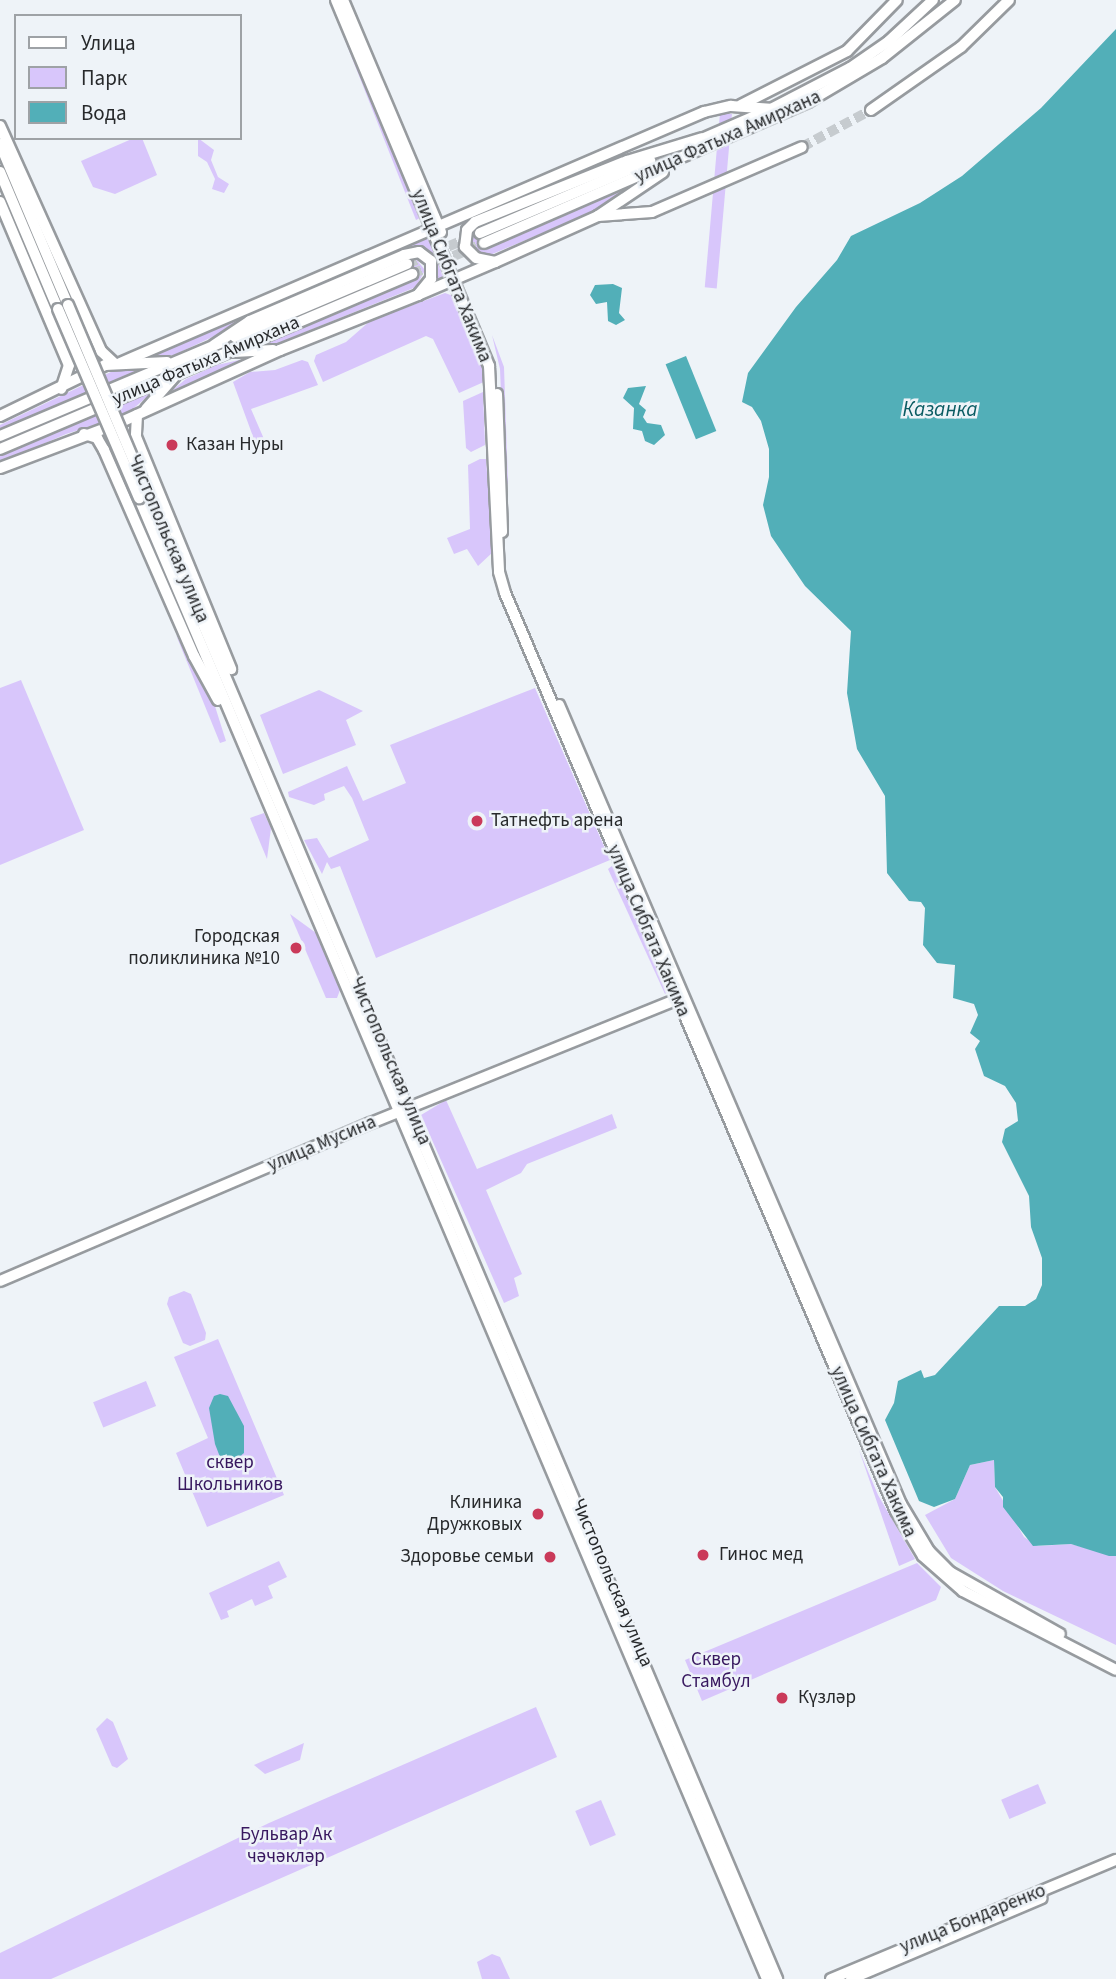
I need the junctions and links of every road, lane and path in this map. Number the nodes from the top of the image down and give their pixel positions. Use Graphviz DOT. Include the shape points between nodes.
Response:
graph roads {
  1 [pos="336,0"];
  2 [pos="343,0"];
  3 [pos="897,0"];
  4 [pos="933,0"];
  5 [pos="955,0"];
  6 [pos="1009,0"];
  7 [pos="737,106"];
  8 [pos="771,109"];
  9 [pos="871,110"];
  10 [pos="0,126"];
  11 [pos="702,138"];
  12 [pos="0,144"];
  13 [pos="802,147"];
  14 [pos="686,156"];
  15 [pos="0,172"];
  16 [pos="554,177"];
  17 [pos="540,197"];
  18 [pos="0,202"];
  19 [pos="598,216"];
  20 [pos="435,225"];
  21 [pos="495,262"];
  22 [pos="410,269"];
  23 [pos="457,279"];
  24 [pos="306,280"];
  25 [pos="327,286"];
  26 [pos="418,295"];
  27 [pos="63,307"];
  28 [pos="90,325"];
  29 [pos="59,340"];
  30 [pos="219,349"];
  31 [pos="279,350"];
  32 [pos="117,363"];
  33 [pos="175,368"];
  34 [pos="60,390"];
  35 [pos="141,413"];
  36 [pos="0,416"];
  37 [pos="80,434"];
  38 [pos="0,436"];
  39 [pos="0,449"];
  40 [pos="148,466"];
  41 [pos="0,468"];
  42 [pos="118,479"];
  43 [pos="144,496"];
  44 [pos="241,707"];
  45 [pos="235,728"];
  46 [pos="681,998"];
  47 [pos="404,1110"];
  48 [pos="0,1281"];
  49 [pos="1116,1663"];
  50 [pos="1116,1670"];
  51 [pos="1116,1860"];
  52 [pos="1116,1866"];
  53 [pos="767,1979"];
  54 [pos="777,1979"];
  55 [pos="831,1979"];
  56 [pos="851,1979"];
  1 -- 20 [label="main road, улица Сибгата Хакима"];
  2 -- 20 [label="main road, улица Сибгата Хакима"];
  3 -- 7 [label="main road" via="847,51"];
  4 -- 8 [label="main road, улица Фатыха Амирхана" via="865,58"];
  5 -- 14 [label="main road, улица Фатыха Амирхана" via="882,58 829,92"];
  6 -- 9 [label="main road" via="961,47"];
  7 -- 8 [label="main road"];
  7 -- 16 [label="main road" via="705,112"];
  8 -- 11 [label="main road, улица Фатыха Амирхана"];
  10 -- 28 [label="main road"];
  11 -- 14 [label="main road, улица Фатыха Амирхана" via="482,238"];
  11 -- 17 [label="main road" via="627,161"];
  12 -- 27 [label="main road, Чистопольская улица"];
  13 -- 19 [label="main road" via="652,212"];
  14 -- 19 [label="main road"];
  15 -- 27 [label="main road, Чистопольская улица"];
  16 -- 17 [label="main road"];
  16 -- 20 [label="main road"];
  17 -- 21 [label="main road" via="467,230 464,243 470,254"];
  18 -- 29 [label="main road"];
  19 -- 21 [label="main road"];
  20 -- 23 [label="main road, улица Сибгата Хакима"];
  20 -- 24 [label="main road"];
  21 -- 23 [label="main road"];
  22 -- 30 [label="main road, улица Фатыха Амирхана"];
  23 -- 26 [label="main road"];
  23 -- 46 [label="main road, улица Сибгата Хакима" via="495,365 506,578"];
  24 -- 25 [label="main road"];
  24 -- 32 [label="main road"];
  25 -- 26 [label="main road" via="419,252 431,261 432,272"];
  25 -- 30 [label="main road" via="250,321"];
  26 -- 31 [label="main road"];
  27 -- 43 [label="main road, Чистопольская улица, bridge"];
  28 -- 29 [label="main road" via="77,344"];
  28 -- 32 [label="main road" via="103,355"];
  29 -- 34 [label="main road" via="69,370"];
  30 -- 31 [label="main road"];
  30 -- 33 [label="main road, улица Фатыха Амирхана"];
  31 -- 35 [label="main road"];
  32 -- 33 [label="main road"];
  32 -- 34 [label="main road" via="87,372"];
  33 -- 35 [label="main road"];
  33 -- 38 [label="main road, улица Фатыха Амирхана"];
  33 -- 39 [label="main road, улица Фатыха Амирхана"];
  34 -- 36 [label="main road"];
  35 -- 37 [label="main road"];
  35 -- 40 [label="main road" via="136,437"];
  37 -- 41 [label="main road"];
  37 -- 42 [label="main road" via="97,438"];
  40 -- 42 [label="main road" via="130,459 119,470"];
  40 -- 44 [label="main road" via="221,640"];
  42 -- 45 [label="main road" via="194,656"];
  43 -- 44 [label="main road, Чистопольская улица"];
  43 -- 45 [label="main road, Чистопольская улица"];
  44 -- 47 [label="main road, Чистопольская улица"];
  45 -- 47 [label="main road, Чистопольская улица"];
  46 -- 47 [label="main road, улица Мусина"];
  46 -- 49 [label="main road, улица Сибгата Хакима" via="916,1533 967,1585"];
  46 -- 50 [label="main road, улица Сибгата Хакима" via="911,1539 941,1573 970,1595"];
  47 -- 48 [label="main road, улица Мусина"];
  47 -- 53 [label="main road, Чистопольская улица"];
  47 -- 54 [label="main road, Чистопольская улица"];
  51 -- 55 [label="main road, улица Бондаренко"];
  52 -- 56 [label="main road, улица Бондаренко"];
}
